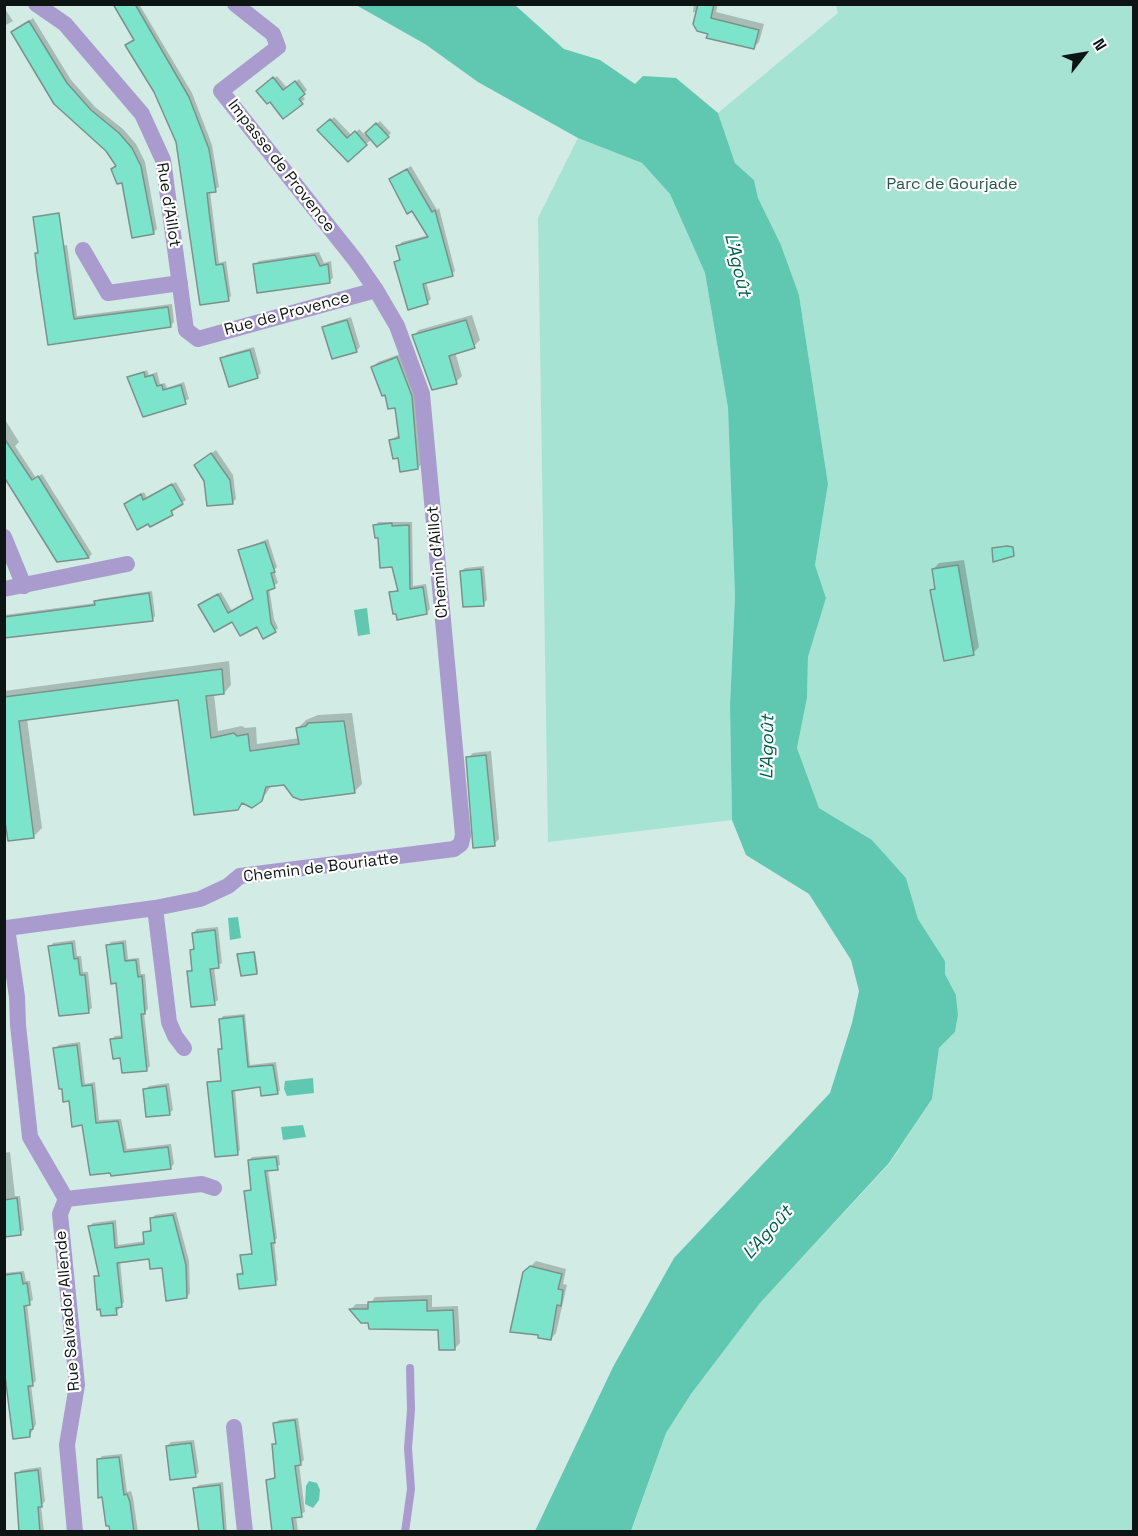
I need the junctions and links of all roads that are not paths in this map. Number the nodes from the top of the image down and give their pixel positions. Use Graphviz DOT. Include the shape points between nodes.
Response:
graph roads {
  1 [pos="36,4"];
  2 [pos="235,4"];
  3 [pos="82,250"];
  4 [pos="180,283"];
  5 [pos="376,290"];
  6 [pos="198,339"];
  7 [pos="4,537"];
  8 [pos="127,564"];
  9 [pos="24,586"];
  10 [pos="4,589"];
  11 [pos="461,844"];
  12 [pos="155,908"];
  13 [pos="5,931"];
  14 [pos="4,992"];
  15 [pos="18,1024"];
  16 [pos="184,1048"];
  17 [pos="214,1188"];
  18 [pos="66,1199"];
  19 [pos="410,1368"];
  20 [pos="234,1427"];
  21 [pos="75,1532"];
  22 [pos="245,1532"];
  23 [pos="405,1532"];
  1 -- 4 [label="street, Rue d'Aillot" via="65,24 142,114 163,160"];
  2 -- 5 [label="street, Impasse de Provence" via="273,34 278,47 221,91"];
  3 -- 4 [label="street" via="108,293"];
  4 -- 6 [label="street, Rue d'Aillot" via="186,330"];
  5 -- 6 [label="street, Rue de Provence"];
  5 -- 11 [label="street, Chemin d'Aillot" via="397,326 422,394"];
  7 -- 9 [label="street"];
  8 -- 9 [label="street"];
  9 -- 10 [label="street"];
  11 -- 12 [label="street, Chemin de Bouriatte" via="454,849 240,876 200,899"];
  12 -- 13 [label="street, Chemin de Bouriatte"];
  12 -- 16 [label="street" via="169,1022"];
  13 -- 15 [label="street"];
  14 -- 15 [label="street"];
  15 -- 18 [label="street" via="30,1137"];
  17 -- 18 [label="street" via="202,1184"];
  18 -- 21 [label="street, Rue Salvador Allende" via="60,1214 77,1385 67,1444"];
  19 -- 23 [label="lane" via="411,1489"];
  20 -- 22 [label="street"];
}
